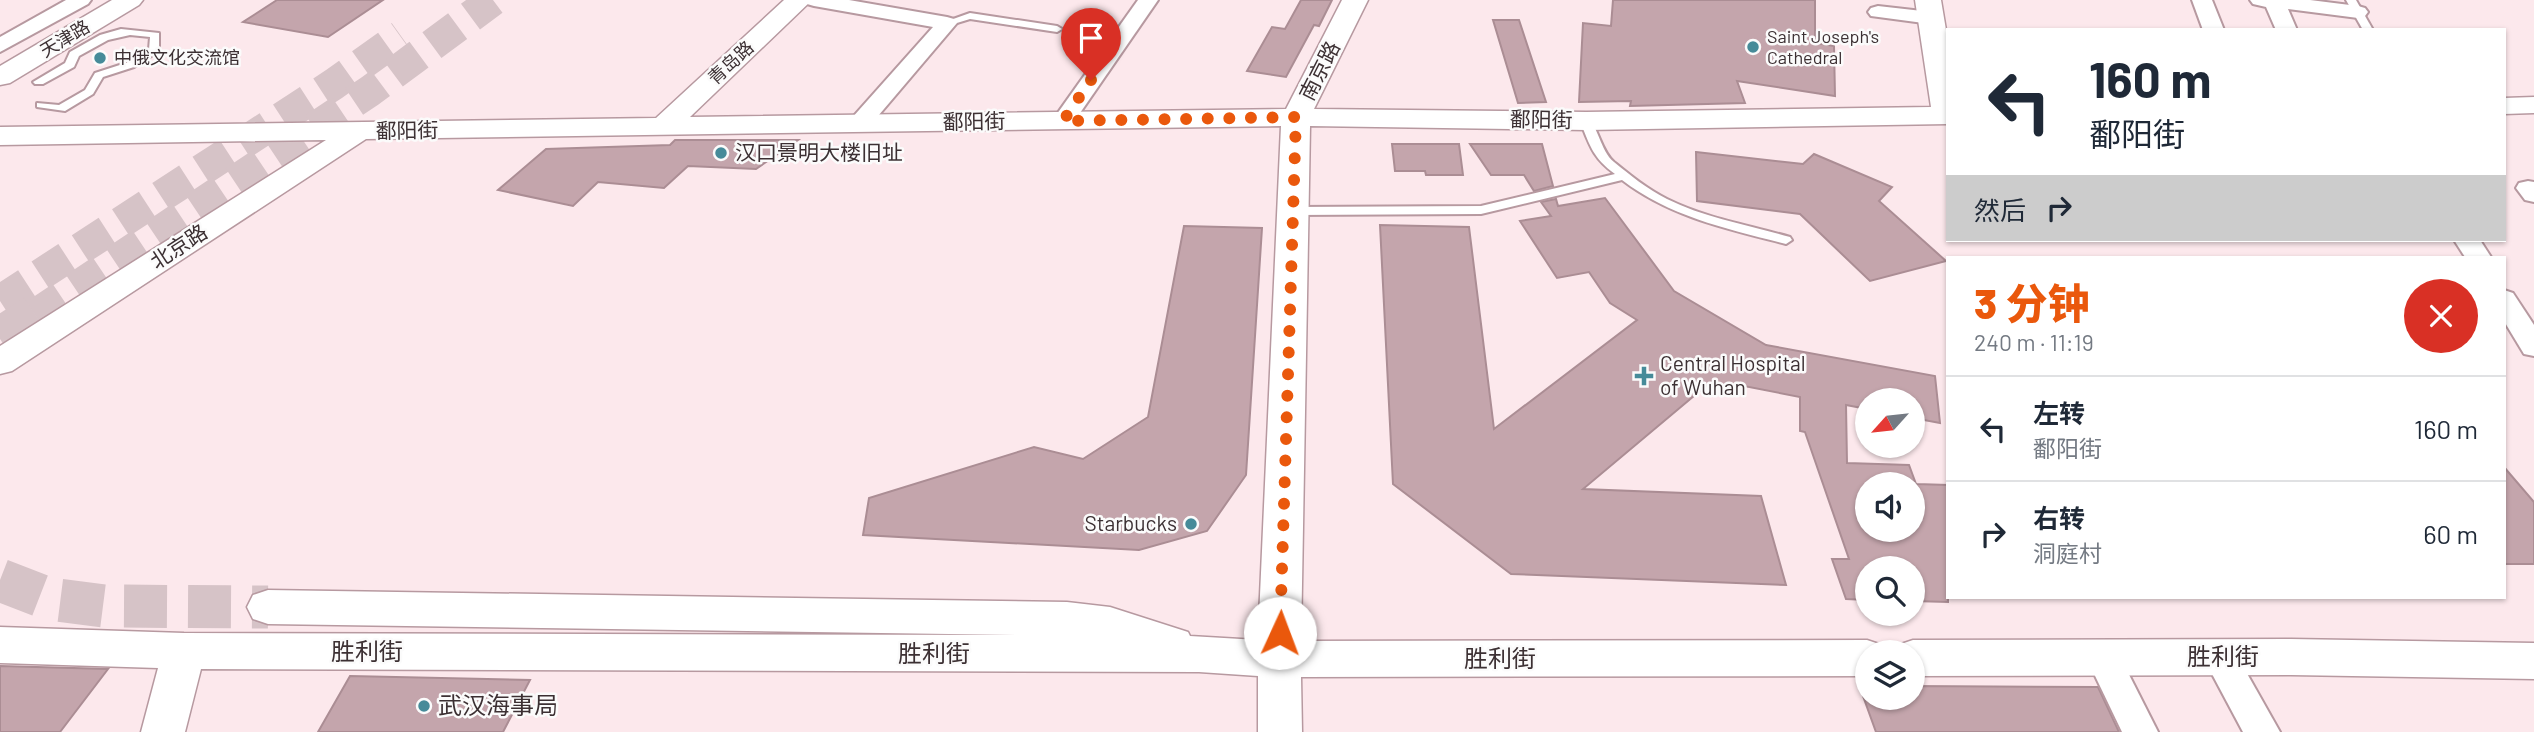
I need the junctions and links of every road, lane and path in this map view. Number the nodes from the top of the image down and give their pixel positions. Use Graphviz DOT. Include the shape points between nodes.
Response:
graph roads {
  1 [pos="81,0"];
  2 [pos="107,0"];
  3 [pos="131,0"];
  4 [pos="799,0"];
  5 [pos="814,0"];
  6 [pos="1148,0"];
  7 [pos="1355,0"];
  8 [pos="2202,0"];
  9 [pos="2269,1"];
  10 [pos="1930,9"];
  11 [pos="1878,12"];
  12 [pos="2359,14"];
  13 [pos="947,23"];
  14 [pos="2213,28"];
  15 [pos="2286,28"];
  16 [pos="1057,29"];
  17 [pos="0,47"];
  18 [pos="0,62"];
  19 [pos="0,77"];
  20 [pos="39,82"];
  21 [pos="41,105"];
  22 [pos="2534,105"];
  23 [pos="2506,106"];
  24 [pos="1946,109"];
  25 [pos="1946,115"];
  26 [pos="1296,117"];
  27 [pos="1063,121"];
  28 [pos="1586,121"];
  29 [pos="859,124"];
  30 [pos="663,127"];
  31 [pos="358,132"];
  32 [pos="0,136"];
  33 [pos="1624,176"];
  34 [pos="1294,211"];
  35 [pos="1786,240"];
  36 [pos="2506,302"];
  37 [pos="2534,347"];
  38 [pos="0,362"];
  39 [pos="268,607"];
  40 [pos="0,645"];
  41 [pos="184,651"];
  42 [pos="1199,654"];
  43 [pos="2103,657"];
  44 [pos="2220,657"];
  45 [pos="1855,658"];
  46 [pos="1925,658"];
  47 [pos="1279,659"];
  48 [pos="2534,661"];
  49 [pos="163,732"];
  50 [pos="1280,732"];
  51 [pos="2140,732"];
  52 [pos="2262,732"];
  1 -- 17 [label="street"];
  2 -- 18 [label="street"];
  3 -- 19 [label="street, 天津路"];
  4 -- 30 [label="street, 青岛路"];
  5 -- 13 [label="street"];
  6 -- 27 [label="street"];
  7 -- 26 [label="street, 南京路"];
  8 -- 14 [label="street"];
  9 -- 12 [label="street"];
  9 -- 15 [label="street"];
  10 -- 11 [label="street"];
  10 -- 24 [label="street"];
  13 -- 16 [label="lane" via="970,16"];
  13 -- 29 [label="street"];
  20 -- 21 [label="lane" via="70,65 74,54 113,32 155,35 154,51 99,75 89,92 61,109"];
  22 -- 23 [label="street"];
  25 -- 28 [label="street, 鄱阳街"];
  26 -- 27 [label="street, 鄱阳街"];
  26 -- 28 [label="street, 鄱阳街"];
  26 -- 34 [label="street, 南京路"];
  27 -- 29 [label="street, 鄱阳街"];
  28 -- 33 [label="lane" via="1601,156"];
  29 -- 30 [label="street, 鄱阳街"];
  30 -- 31 [label="street, 鄱阳街"];
  31 -- 32 [label="street, 鄱阳街"];
  31 -- 38 [label="street, 北京路"];
  33 -- 34 [label="lane" via="1481,210"];
  33 -- 35 [label="lane" via="1688,215"];
  34 -- 47 [label="street, 南京路"];
  36 -- 37 [label="street"];
  39 -- 42 [label="street" via="1067,619 1110,624"];
  40 -- 41 [label="street, 胜利街"];
  41 -- 42 [label="street, 胜利街"];
  41 -- 49 [label="street"];
  42 -- 47 [label="street, 胜利街"];
  43 -- 44 [label="street, 胜利街"];
  43 -- 46 [label="street, 胜利街"];
  43 -- 51 [label="street"];
  44 -- 48 [label="street, 胜利街"];
  44 -- 52 [label="street"];
  45 -- 47 [label="street, 胜利街"];
  47 -- 50 [label="street, 南京路"];
}
